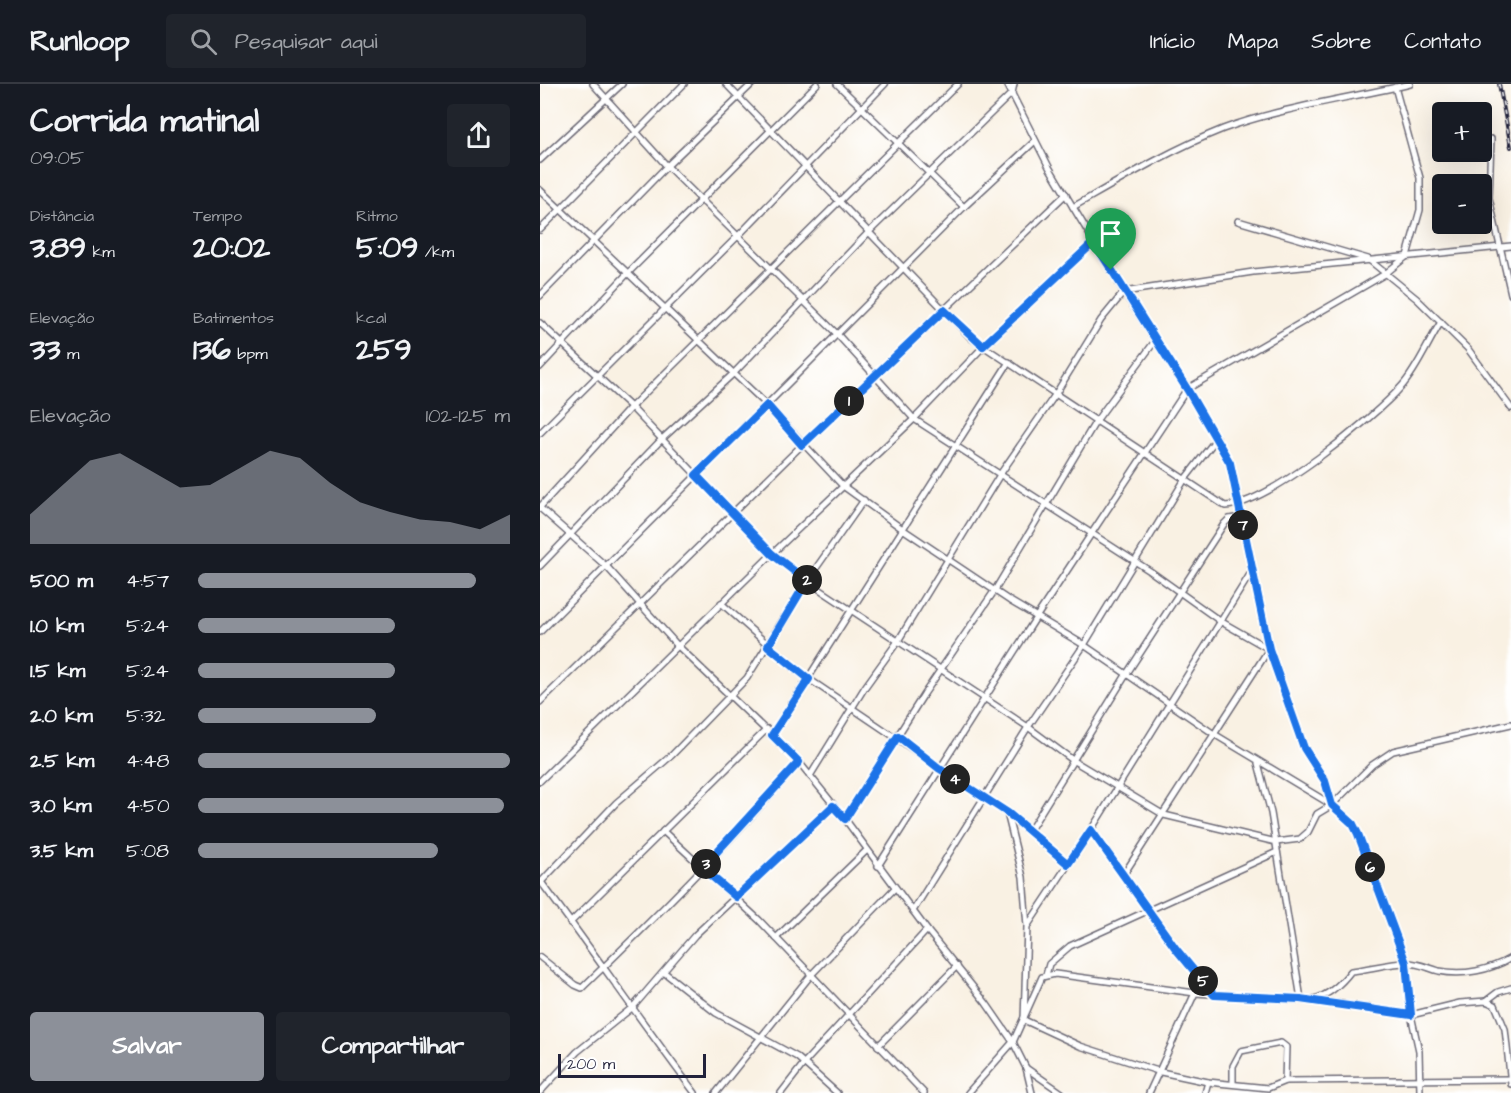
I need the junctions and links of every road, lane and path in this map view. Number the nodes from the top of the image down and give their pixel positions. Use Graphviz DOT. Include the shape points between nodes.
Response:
graph roads {
  1 [pos="593,84"];
  2 [pos="622,84"];
  3 [pos="684,84"];
  4 [pos="726,84"];
  5 [pos="752,84"];
  6 [pos="817,84"];
  7 [pos="837,84"];
  8 [pos="885,84"];
  9 [pos="958,84"];
  10 [pos="1007,84"];
  11 [pos="1014,84"];
  12 [pos="1410,84"];
  13 [pos="1395,87"];
  14 [pos="1012,93"];
  15 [pos="607,98"];
  16 [pos="739,99"];
  17 [pos="862,108"];
  18 [pos="769,132"];
  19 [pos="638,134"];
  20 [pos="1035,141"];
  21 [pos="897,143"];
  22 [pos="540,160"];
  23 [pos="1490,162"];
  24 [pos="667,166"];
  25 [pos="804,166"];
  26 [pos="929,174"];
  27 [pos="540,190"];
  28 [pos="1066,194"];
  29 [pos="701,201"];
  30 [pos="839,202"];
  31 [pos="964,207"];
  32 [pos="1073,207"];
  33 [pos="560,209"];
  34 [pos="1239,221"];
  35 [pos="540,230"];
  36 [pos="868,233"];
  37 [pos="738,236"];
  38 [pos="592,241"];
  39 [pos="1094,242"];
  40 [pos="1511,246"];
  41 [pos="1501,247"];
  42 [pos="1407,256"];
  43 [pos="1368,259"];
  44 [pos="770,269"];
  45 [pos="904,269"];
  46 [pos="627,274"];
  47 [pos="1385,274"];
  48 [pos="1124,292"];
  49 [pos="1511,294"];
  50 [pos="540,296"];
  51 [pos="803,301"];
  52 [pos="664,308"];
  53 [pos="944,310"];
  54 [pos="1441,322"];
  55 [pos="540,323"];
  56 [pos="837,334"];
  57 [pos="700,341"];
  58 [pos="1155,341"];
  59 [pos="562,344"];
  60 [pos="983,346"];
  61 [pos="1009,362"];
  62 [pos="540,367"];
  63 [pos="734,373"];
  64 [pos="598,377"];
  65 [pos="874,378"];
  66 [pos="1187,389"];
  67 [pos="1055,395"];
  68 [pos="767,405"];
  69 [pos="631,407"];
  70 [pos="1511,408"];
  71 [pos="914,419"];
  72 [pos="1096,421"];
  73 [pos="540,434"];
  74 [pos="1217,438"];
  75 [pos="662,439"];
  76 [pos="802,445"];
  77 [pos="957,445"];
  78 [pos="1143,452"];
  79 [pos="1001,473"];
  80 [pos="696,475"];
  81 [pos="1185,479"];
  82 [pos="843,486"];
  83 [pos="864,500"];
  84 [pos="1239,504"];
  85 [pos="1046,505"];
  86 [pos="540,507"];
  87 [pos="734,514"];
  88 [pos="1241,517"];
  89 [pos="904,530"];
  90 [pos="1092,535"];
  91 [pos="571,536"];
  92 [pos="772,554"];
  93 [pos="948,559"];
  94 [pos="1136,562"];
  95 [pos="540,566"];
  96 [pos="606,567"];
  97 [pos="1252,571"];
  98 [pos="807,581"];
  99 [pos="995,590"];
  100 [pos="1181,593"];
  101 [pos="641,603"];
  102 [pos="721,603"];
  103 [pos="853,609"];
  104 [pos="1037,616"];
  105 [pos="1220,621"];
  106 [pos="540,632"];
  107 [pos="898,641"];
  108 [pos="677,645"];
  109 [pos="1084,645"];
  110 [pos="768,646"];
  111 [pos="1269,649"];
  112 [pos="941,670"];
  113 [pos="1126,675"];
  114 [pos="809,679"];
  115 [pos="730,697"];
  116 [pos="986,698"];
  117 [pos="540,702"];
  118 [pos="1169,704"];
  119 [pos="853,708"];
  120 [pos="1511,724"];
  121 [pos="1028,727"];
  122 [pos="767,729"];
  123 [pos="1214,734"];
  124 [pos="772,735"];
  125 [pos="898,736"];
  126 [pos="1074,761"];
  127 [pos="799,762"];
  128 [pos="1258,763"];
  129 [pos="940,769"];
  130 [pos="810,776"];
  131 [pos="540,781"];
  132 [pos="1116,789"];
  133 [pos="985,799"];
  134 [pos="1332,805"];
  135 [pos="833,806"];
  136 [pos="1008,813"];
  137 [pos="1164,815"];
  138 [pos="845,819"];
  139 [pos="1030,830"];
  140 [pos="1091,830"];
  141 [pos="663,831"];
  142 [pos="1276,842"];
  143 [pos="867,850"];
  144 [pos="1277,852"];
  145 [pos="1068,864"];
  146 [pos="878,866"];
  147 [pos="702,868"];
  148 [pos="1124,873"];
  149 [pos="541,882"];
  150 [pos="895,888"];
  151 [pos="736,897"];
  152 [pos="1148,910"];
  153 [pos="914,911"];
  154 [pos="570,923"];
  155 [pos="1027,926"];
  156 [pos="927,930"];
  157 [pos="776,938"];
  158 [pos="540,957"];
  159 [pos="1511,958"];
  160 [pos="1406,963"];
  161 [pos="605,966"];
  162 [pos="957,966"];
  163 [pos="665,973"];
  164 [pos="811,975"];
  165 [pos="1046,975"];
  166 [pos="1511,988"];
  167 [pos="1195,993"];
  168 [pos="1214,995"];
  169 [pos="1300,999"];
  170 [pos="1486,1001"];
  171 [pos="633,1006"];
  172 [pos="850,1014"];
  173 [pos="1411,1015"];
  174 [pos="1024,1020"];
  175 [pos="763,1038"];
  176 [pos="1013,1042"];
  177 [pos="878,1046"];
  178 [pos="805,1062"];
  179 [pos="1026,1068"];
  180 [pos="1161,1072"];
  181 [pos="1284,1081"];
  182 [pos="1420,1081"];
  183 [pos="1208,1082"];
  184 [pos="1510,1082"];
  185 [pos="1233,1084"];
  186 [pos="1268,1090"];
  187 [pos="540,1092"];
  188 [pos="695,1093"];
  189 [pos="716,1093"];
  190 [pos="781,1093"];
  191 [pos="837,1093"];
  192 [pos="924,1093"];
  193 [pos="968,1093"];
  194 [pos="1032,1093"];
  195 [pos="1062,1093"];
  196 [pos="1149,1093"];
  197 [pos="1205,1093"];
  198 [pos="1420,1093"];
  1 -- 15 [label="street"];
  2 -- 15 [label="street"];
  3 -- 19 [label="street"];
  4 -- 16 [label="street"];
  5 -- 16 [label="street"];
  6 -- 18 [label="street"];
  7 -- 17 [label="street"];
  8 -- 17 [label="street"];
  9 -- 21 [label="street"];
  10 -- 14 [label="street"];
  11 -- 14 [label="street"];
  12 -- 13 [label="street"];
  13 -- 32 [label="street" via="1224,129 1153,161"];
  13 -- 42 [label="street" via="1420,178 1420,210"];
  14 -- 20 [label="street"];
  14 -- 26 [label="street"];
  15 -- 19 [label="street"];
  15 -- 22 [label="street"];
  16 -- 18 [label="street"];
  16 -- 24 [label="street"];
  17 -- 21 [label="street"];
  17 -- 25 [label="street"];
  18 -- 25 [label="street"];
  18 -- 29 [label="street"];
  19 -- 24 [label="street"];
  19 -- 33 [label="street"];
  20 -- 28 [label="street"];
  20 -- 31 [label="street"];
  21 -- 26 [label="street"];
  21 -- 30 [label="street"];
  23 -- 41 [label="street" via="1489,198"];
  24 -- 29 [label="street"];
  24 -- 38 [label="street"];
  25 -- 30 [label="street"];
  25 -- 37 [label="street"];
  26 -- 31 [label="street"];
  26 -- 36 [label="street"];
  27 -- 33 [label="street"];
  28 -- 32 [label="street"];
  28 -- 53 [label="street"];
  29 -- 37 [label="street"];
  29 -- 46 [label="street"];
  30 -- 36 [label="street"];
  30 -- 44 [label="street"];
  31 -- 45 [label="street"];
  32 -- 39 [label="street"];
  33 -- 35 [label="street"];
  33 -- 38 [label="street"];
  34 -- 43 [label="street"];
  36 -- 45 [label="street"];
  36 -- 51 [label="street"];
  37 -- 44 [label="street"];
  37 -- 52 [label="street"];
  38 -- 46 [label="street"];
  38 -- 50 [label="street"];
  39 -- 48 [label="street"];
  39 -- 60 [label="street"];
  40 -- 41 [label="street"];
  41 -- 42 [label="street"];
  41 -- 49 [label="street"];
  42 -- 43 [label="street"];
  42 -- 47 [label="street"];
  43 -- 47 [label="street"];
  43 -- 48 [label="street"];
  44 -- 51 [label="street"];
  44 -- 57 [label="street"];
  45 -- 53 [label="street"];
  45 -- 56 [label="street"];
  46 -- 52 [label="street"];
  46 -- 59 [label="street"];
  47 -- 54 [label="street"];
  47 -- 66 [label="street"];
  48 -- 58 [label="street"];
  48 -- 67 [label="street" via="1096,327"];
  51 -- 56 [label="street"];
  51 -- 63 [label="street"];
  52 -- 57 [label="street"];
  52 -- 64 [label="street"];
  53 -- 60 [label="street"];
  53 -- 65 [label="street"];
  54 -- 70 [label="street" via="1468,349"];
  54 -- 84 [label="street" via="1403,385 1343,439 1265,494"];
  55 -- 59 [label="street"];
  56 -- 65 [label="street"];
  56 -- 68 [label="street"];
  57 -- 63 [label="street"];
  57 -- 69 [label="street"];
  58 -- 66 [label="street"];
  58 -- 72 [label="street"];
  59 -- 62 [label="street"];
  59 -- 64 [label="street"];
  60 -- 61 [label="street"];
  60 -- 71 [label="street"];
  61 -- 67 [label="street"];
  61 -- 77 [label="street"];
  63 -- 68 [label="street"];
  63 -- 75 [label="street"];
  64 -- 69 [label="street"];
  64 -- 73 [label="street"];
  65 -- 71 [label="street"];
  65 -- 76 [label="street"];
  66 -- 74 [label="street"];
  66 -- 78 [label="street"];
  67 -- 72 [label="street"];
  67 -- 79 [label="street"];
  68 -- 76 [label="street"];
  68 -- 80 [label="street"];
  69 -- 75 [label="street"];
  69 -- 86 [label="street"];
  71 -- 77 [label="street"];
  71 -- 82 [label="street"];
  72 -- 78 [label="street"];
  72 -- 85 [label="street"];
  74 -- 81 [label="street"];
  74 -- 84 [label="street" via="1230,463"];
  75 -- 80 [label="street"];
  75 -- 91 [label="street"];
  76 -- 82 [label="street"];
  76 -- 87 [label="street"];
  77 -- 79 [label="street"];
  77 -- 89 [label="street"];
  78 -- 81 [label="street"];
  78 -- 90 [label="street"];
  79 -- 85 [label="street"];
  79 -- 93 [label="street"];
  80 -- 87 [label="street"];
  80 -- 96 [label="street"];
  81 -- 84 [label="street" via="1222,505"];
  81 -- 94 [label="street"];
  82 -- 83 [label="street"];
  82 -- 92 [label="street"];
  83 -- 89 [label="street"];
  83 -- 98 [label="street"];
  84 -- 88 [label="street"];
  85 -- 90 [label="street"];
  85 -- 99 [label="street"];
  86 -- 91 [label="street"];
  87 -- 92 [label="street"];
  87 -- 101 [label="street"];
  88 -- 97 [label="street"];
  88 -- 100 [label="street" via="1224,524"];
  89 -- 93 [label="street"];
  89 -- 103 [label="street"];
  90 -- 94 [label="street"];
  90 -- 104 [label="street"];
  91 -- 95 [label="street"];
  91 -- 96 [label="street"];
  92 -- 98 [label="street"];
  92 -- 102 [label="street"];
  93 -- 99 [label="street"];
  93 -- 107 [label="street"];
  94 -- 100 [label="street"];
  94 -- 109 [label="street"];
  96 -- 101 [label="street"];
  96 -- 106 [label="street"];
  97 -- 105 [label="street"];
  97 -- 111 [label="street"];
  98 -- 103 [label="street"];
  98 -- 110 [label="street"];
  99 -- 104 [label="street"];
  99 -- 112 [label="street"];
  100 -- 105 [label="street"];
  100 -- 113 [label="street"];
  101 -- 108 [label="street"];
  101 -- 117 [label="street"];
  102 -- 108 [label="street"];
  102 -- 110 [label="street"];
  103 -- 107 [label="street"];
  103 -- 114 [label="street"];
  104 -- 109 [label="street"];
  104 -- 116 [label="street"];
  105 -- 111 [label="street"];
  105 -- 118 [label="street"];
  107 -- 112 [label="street"];
  107 -- 119 [label="street"];
  108 -- 115 [label="street"];
  108 -- 131 [label="street"];
  109 -- 113 [label="street"];
  109 -- 121 [label="street"];
  110 -- 114 [label="street"];
  110 -- 115 [label="street"];
  111 -- 123 [label="street"];
  111 -- 134 [label="street" via="1304,748 1325,781"];
  112 -- 116 [label="street"];
  112 -- 125 [label="street"];
  113 -- 118 [label="street"];
  113 -- 126 [label="street"];
  114 -- 119 [label="street"];
  114 -- 124 [label="street"];
  115 -- 122 [label="street"];
  115 -- 149 [label="street" via="616,803"];
  116 -- 121 [label="street"];
  116 -- 129 [label="street"];
  118 -- 123 [label="street"];
  118 -- 132 [label="street"];
  119 -- 125 [label="street"];
  119 -- 130 [label="street"];
  120 -- 134 [label="street" via="1393,751 1372,765"];
  121 -- 126 [label="street"];
  121 -- 133 [label="street"];
  122 -- 124 [label="street"];
  122 -- 141 [label="street"];
  123 -- 128 [label="street"];
  123 -- 137 [label="street"];
  124 -- 127 [label="street"];
  125 -- 129 [label="street"];
  125 -- 138 [label="street"];
  126 -- 132 [label="street"];
  126 -- 139 [label="street"];
  127 -- 130 [label="street"];
  127 -- 147 [label="street"];
  128 -- 134 [label="street"];
  128 -- 142 [label="street"];
  129 -- 133 [label="street"];
  129 -- 146 [label="street"];
  130 -- 135 [label="street"];
  132 -- 137 [label="street"];
  132 -- 140 [label="street"];
  133 -- 136 [label="street"];
  133 -- 153 [label="street"];
  134 -- 142 [label="street" via="1317,814 1308,832 1299,839"];
  134 -- 160 [label="street" via="1358,834"];
  135 -- 138 [label="street"];
  135 -- 151 [label="street"];
  136 -- 139 [label="street"];
  136 -- 155 [label="street" via="1021,861"];
  137 -- 142 [label="street"];
  137 -- 148 [label="street"];
  138 -- 143 [label="street"];
  139 -- 145 [label="street"];
  140 -- 145 [label="street"];
  140 -- 148 [label="street"];
  141 -- 147 [label="street"];
  141 -- 154 [label="street"];
  142 -- 144 [label="street"];
  143 -- 146 [label="street"];
  143 -- 157 [label="street"];
  144 -- 152 [label="street"];
  144 -- 169 [label="street"];
  145 -- 155 [label="street"];
  146 -- 150 [label="street"];
  147 -- 151 [label="street"];
  147 -- 161 [label="street"];
  148 -- 152 [label="street"];
  149 -- 154 [label="street"];
  150 -- 153 [label="street"];
  150 -- 164 [label="street"];
  151 -- 157 [label="street"];
  151 -- 163 [label="street" via="695,935"];
  152 -- 165 [label="street" via="1063,951 1049,964"];
  152 -- 168 [label="street"];
  153 -- 156 [label="street"];
  154 -- 161 [label="street"];
  155 -- 174 [label="street"];
  156 -- 162 [label="street"];
  156 -- 172 [label="street"];
  157 -- 164 [label="street"];
  158 -- 161 [label="street" via="582,988"];
  159 -- 160 [label="street" via="1489,969 1467,972 1439,971"];
  160 -- 169 [label="street" via="1352,971 1324,997"];
  160 -- 173 [label="street"];
  161 -- 171 [label="street"];
  162 -- 176 [label="street"];
  162 -- 177 [label="street"];
  163 -- 171 [label="street"];
  163 -- 175 [label="street" via="717,1013"];
  164 -- 172 [label="street"];
  164 -- 175 [label="street"];
  165 -- 167 [label="street"];
  165 -- 174 [label="street" via="1037,984"];
  166 -- 170 [label="street"];
  167 -- 168 [label="street"];
  167 -- 180 [label="street"];
  168 -- 169 [label="street"];
  169 -- 173 [label="street"];
  170 -- 173 [label="street"];
  170 -- 184 [label="street" via="1495,1005 1505,1029"];
  171 -- 187 [label="street" via="577,1052"];
  171 -- 188 [label="street"];
  172 -- 177 [label="street"];
  172 -- 178 [label="street"];
  173 -- 182 [label="street" via="1419,1051"];
  174 -- 176 [label="street"];
  174 -- 180 [label="street" via="1080,1046"];
  175 -- 178 [label="street"];
  175 -- 189 [label="street"];
  176 -- 179 [label="street"];
  176 -- 193 [label="street"];
  177 -- 192 [label="street"];
  178 -- 190 [label="street"];
  178 -- 191 [label="street"];
  179 -- 194 [label="street"];
  179 -- 195 [label="street"];
  180 -- 183 [label="street"];
  180 -- 196 [label="street"];
  181 -- 182 [label="street"];
  181 -- 185 [label="street" via="1287,1050 1281,1043 1241,1051 1233,1066"];
  181 -- 186 [label="street"];
  182 -- 184 [label="street"];
  182 -- 198 [label="street"];
  183 -- 185 [label="street"];
  183 -- 197 [label="street"];
  185 -- 186 [label="street"];
}
